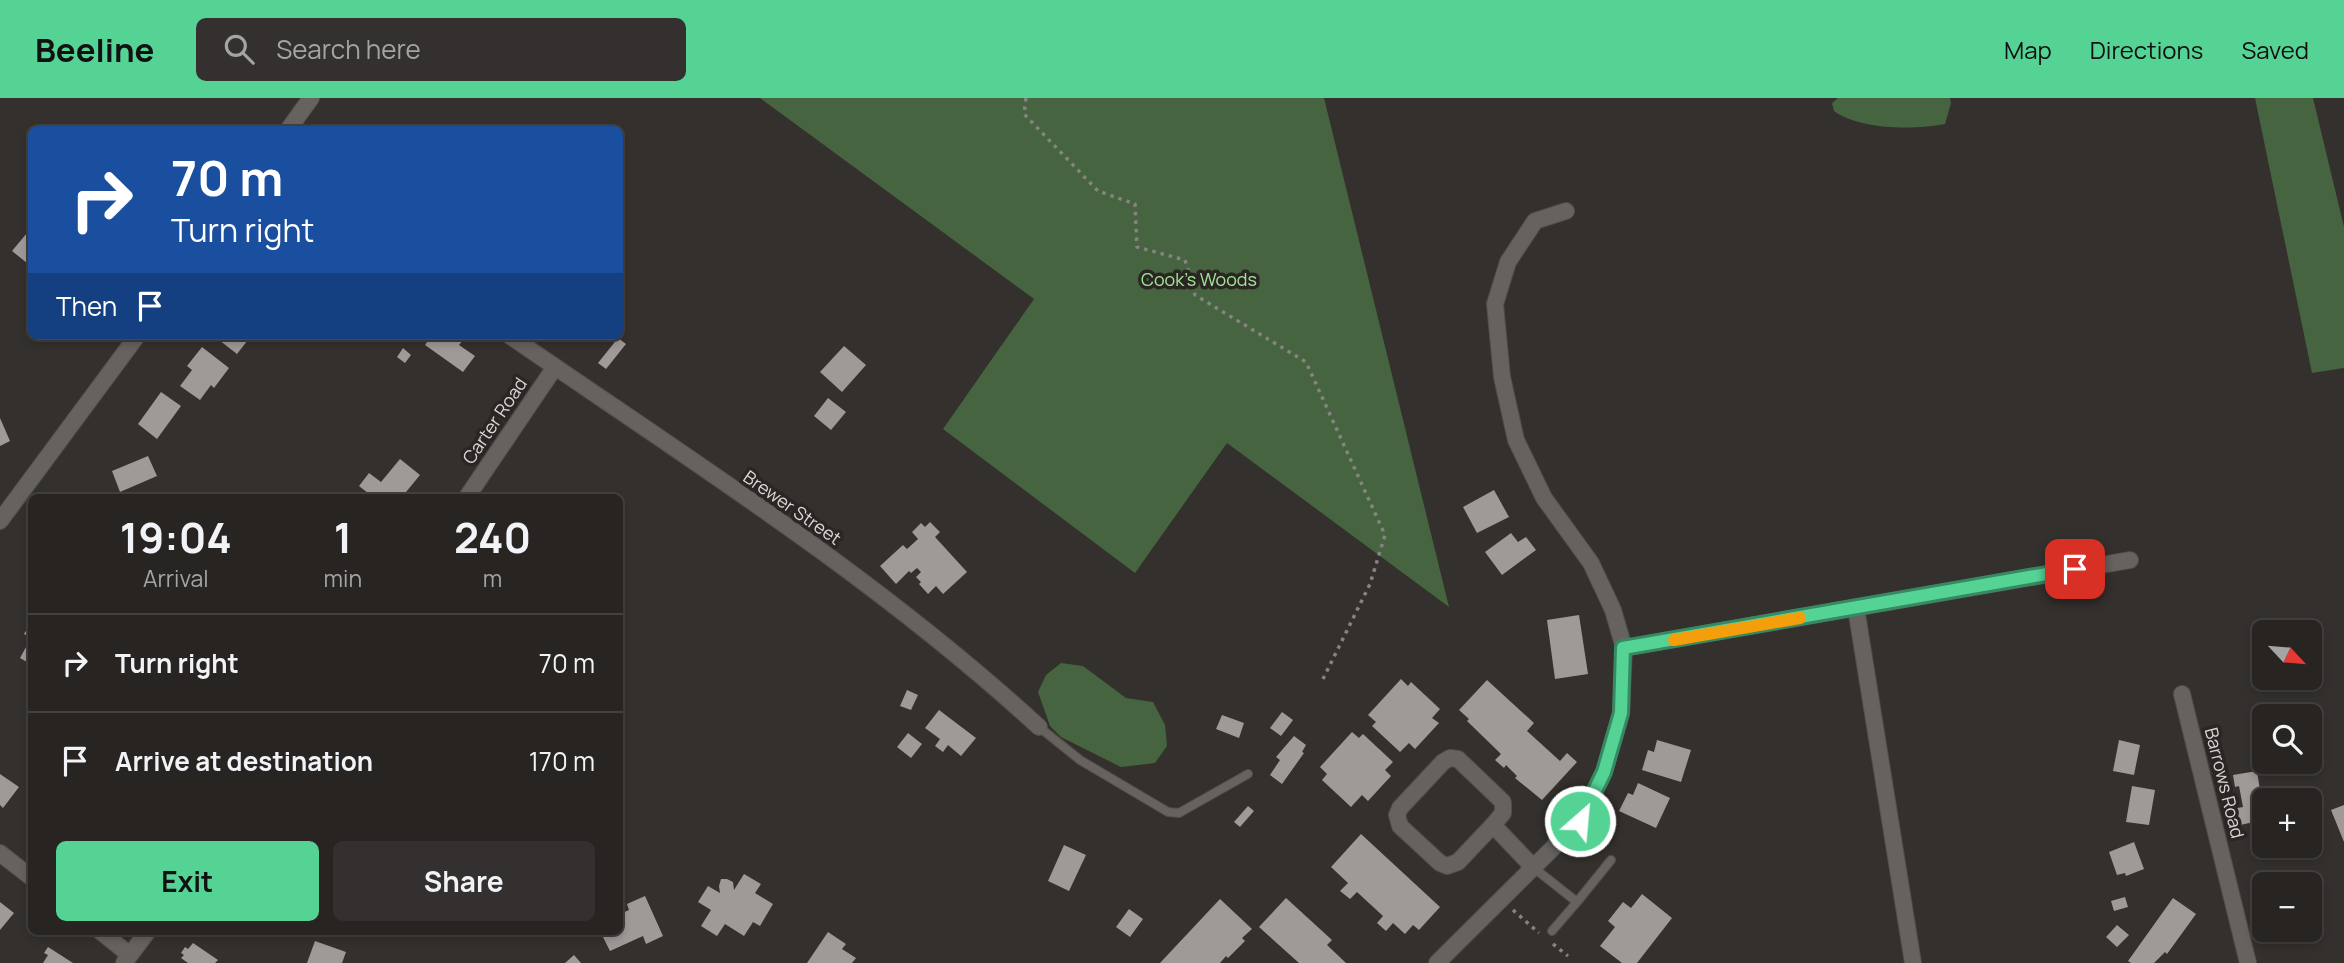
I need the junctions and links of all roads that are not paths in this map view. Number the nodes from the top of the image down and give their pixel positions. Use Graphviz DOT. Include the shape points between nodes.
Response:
graph roads {
  1 [pos="311,98"];
  2 [pos="291,126"];
  3 [pos="1566,211"];
  4 [pos="133,340"];
  5 [pos="516,340"];
  6 [pos="555,367"];
  7 [pos="469,494"];
  8 [pos="0,521"];
  9 [pos="2130,560"];
  10 [pos="1856,608"];
  11 [pos="1623,648"];
  12 [pos="2182,694"];
  13 [pos="1039,727"];
  14 [pos="1248,774"];
  15 [pos="1493,825"];
  16 [pos="0,853"];
  17 [pos="1611,860"];
  18 [pos="1534,868"];
  19 [pos="28,875"];
  20 [pos="1577,902"];
  21 [pos="1552,931"];
  22 [pos="104,935"];
  23 [pos="145,935"];
  24 [pos="127,959"];
  25 [pos="1437,963"];
  26 [pos="1913,963"];
  27 [pos="2248,963"];
  1 -- 2 [label="street"];
  3 -- 11 [label="street" via="1535,221 1508,262 1494,304 1502,377 1516,440 1544,498 1591,563 1613,610"];
  4 -- 8 [label="street"];
  5 -- 6 [label="street, Brewer Street"];
  6 -- 7 [label="street, Carter Road"];
  6 -- 13 [label="street, Brewer Street" via="819,549 955,654"];
  9 -- 10 [label="street"];
  10 -- 11 [label="street"];
  10 -- 26 [label="street"];
  11 -- 18 [label="street" via="1621,713 1604,772 1580,821"];
  12 -- 27 [label="street, Barrows Road"];
  13 -- 14 [label="lane" via="1080,760 1168,811 1179,813"];
  15 -- 15 [label="street" via="1458,862 1447,866 1400,825 1397,815 1443,762 1454,758 1503,802 1503,813"];
  15 -- 18 [label="street"];
  16 -- 19 [label="street"];
  17 -- 20 [label="lane"];
  18 -- 20 [label="lane"];
  18 -- 25 [label="street"];
  20 -- 21 [label="lane"];
  22 -- 24 [label="street"];
  23 -- 24 [label="street"];
}
